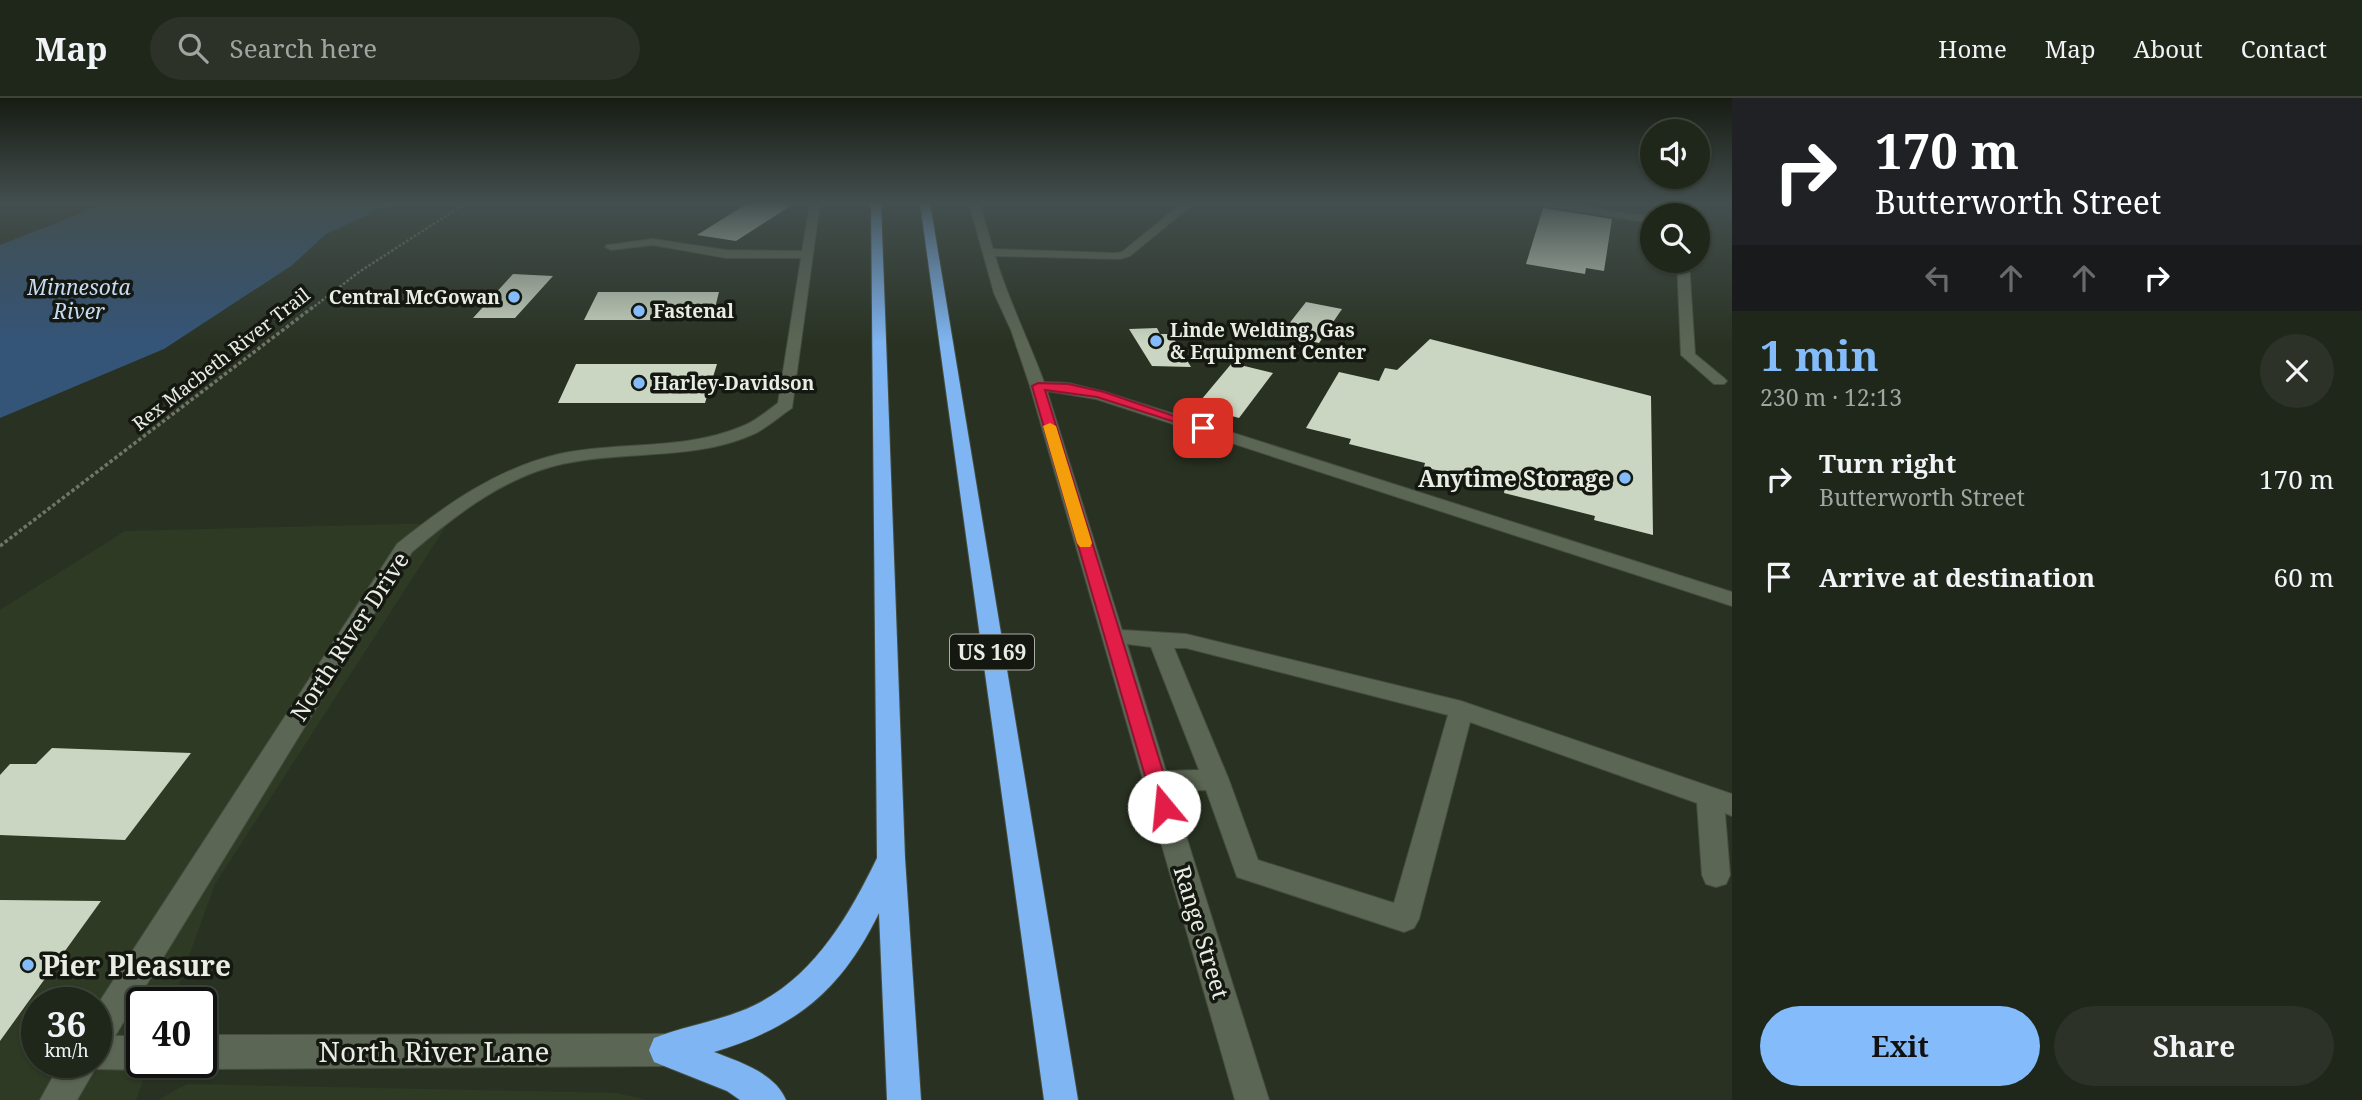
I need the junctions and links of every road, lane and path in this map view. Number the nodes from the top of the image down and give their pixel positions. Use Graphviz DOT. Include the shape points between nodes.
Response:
graph roads {
  1 [pos="393,250"];
  2 [pos="700,250"];
  3 [pos="808,250"];
  4 [pos="877,250"];
  5 [pos="932,250"];
  6 [pos="1131,250"];
  7 [pos="988,252"];
  8 [pos="807,255"];
  9 [pos="1684,273"];
  10 [pos="1719,381"];
  11 [pos="1038,386"];
  12 [pos="0,546"];
  13 [pos="1732,599"];
  14 [pos="1112,636"];
  15 [pos="1160,640"];
  16 [pos="1461,710"];
  17 [pos="1216,780"];
  18 [pos="1156,781"];
  19 [pos="1721,801"];
  20 [pos="891,858"];
  21 [pos="1716,876"];
  22 [pos="112,1012"];
  23 [pos="666,1050"];
  24 [pos="217,1052"];
  25 [pos="71,1078"];
  26 [pos="57,1100"];
  27 [pos="769,1100"];
  28 [pos="904,1100"];
  29 [pos="1061,1100"];
  30 [pos="1252,1100"];
  1 -- 12 [label="path, Rex Macbeth River Trail"];
  2 -- 8 [label="street"];
  3 -- 8 [label="street, North River Drive"];
  4 -- 20 [label="highway"];
  5 -- 29 [label="highway, US 169"];
  6 -- 7 [label="street" via="1116,257"];
  7 -- 11 [label="street, Range Street"];
  8 -- 22 [label="street, North River Drive" via="786,405 748,431 686,448 626,449 518,472 460,501 404,548"];
  9 -- 10 [label="street" via="1688,355"];
  11 -- 13 [label="street" via="1100,394"];
  11 -- 14 [label="street, Range Street"];
  14 -- 15 [label="street"];
  14 -- 18 [label="street, Range Street"];
  15 -- 16 [label="street" via="1186,641"];
  15 -- 17 [label="street"];
  16 -- 17 [label="street" via="1404,919 1247,869"];
  16 -- 19 [label="street"];
  17 -- 18 [label="street"];
  18 -- 30 [label="street, Range Street"];
  19 -- 21 [label="street"];
  20 -- 23 [label="highway" via="865,915 814,982 756,1021"];
  20 -- 28 [label="highway"];
  23 -- 24 [label="street, North River Lane"];
  23 -- 27 [label="highway" via="739,1079"];
  25 -- 26 [label="street"];
}
